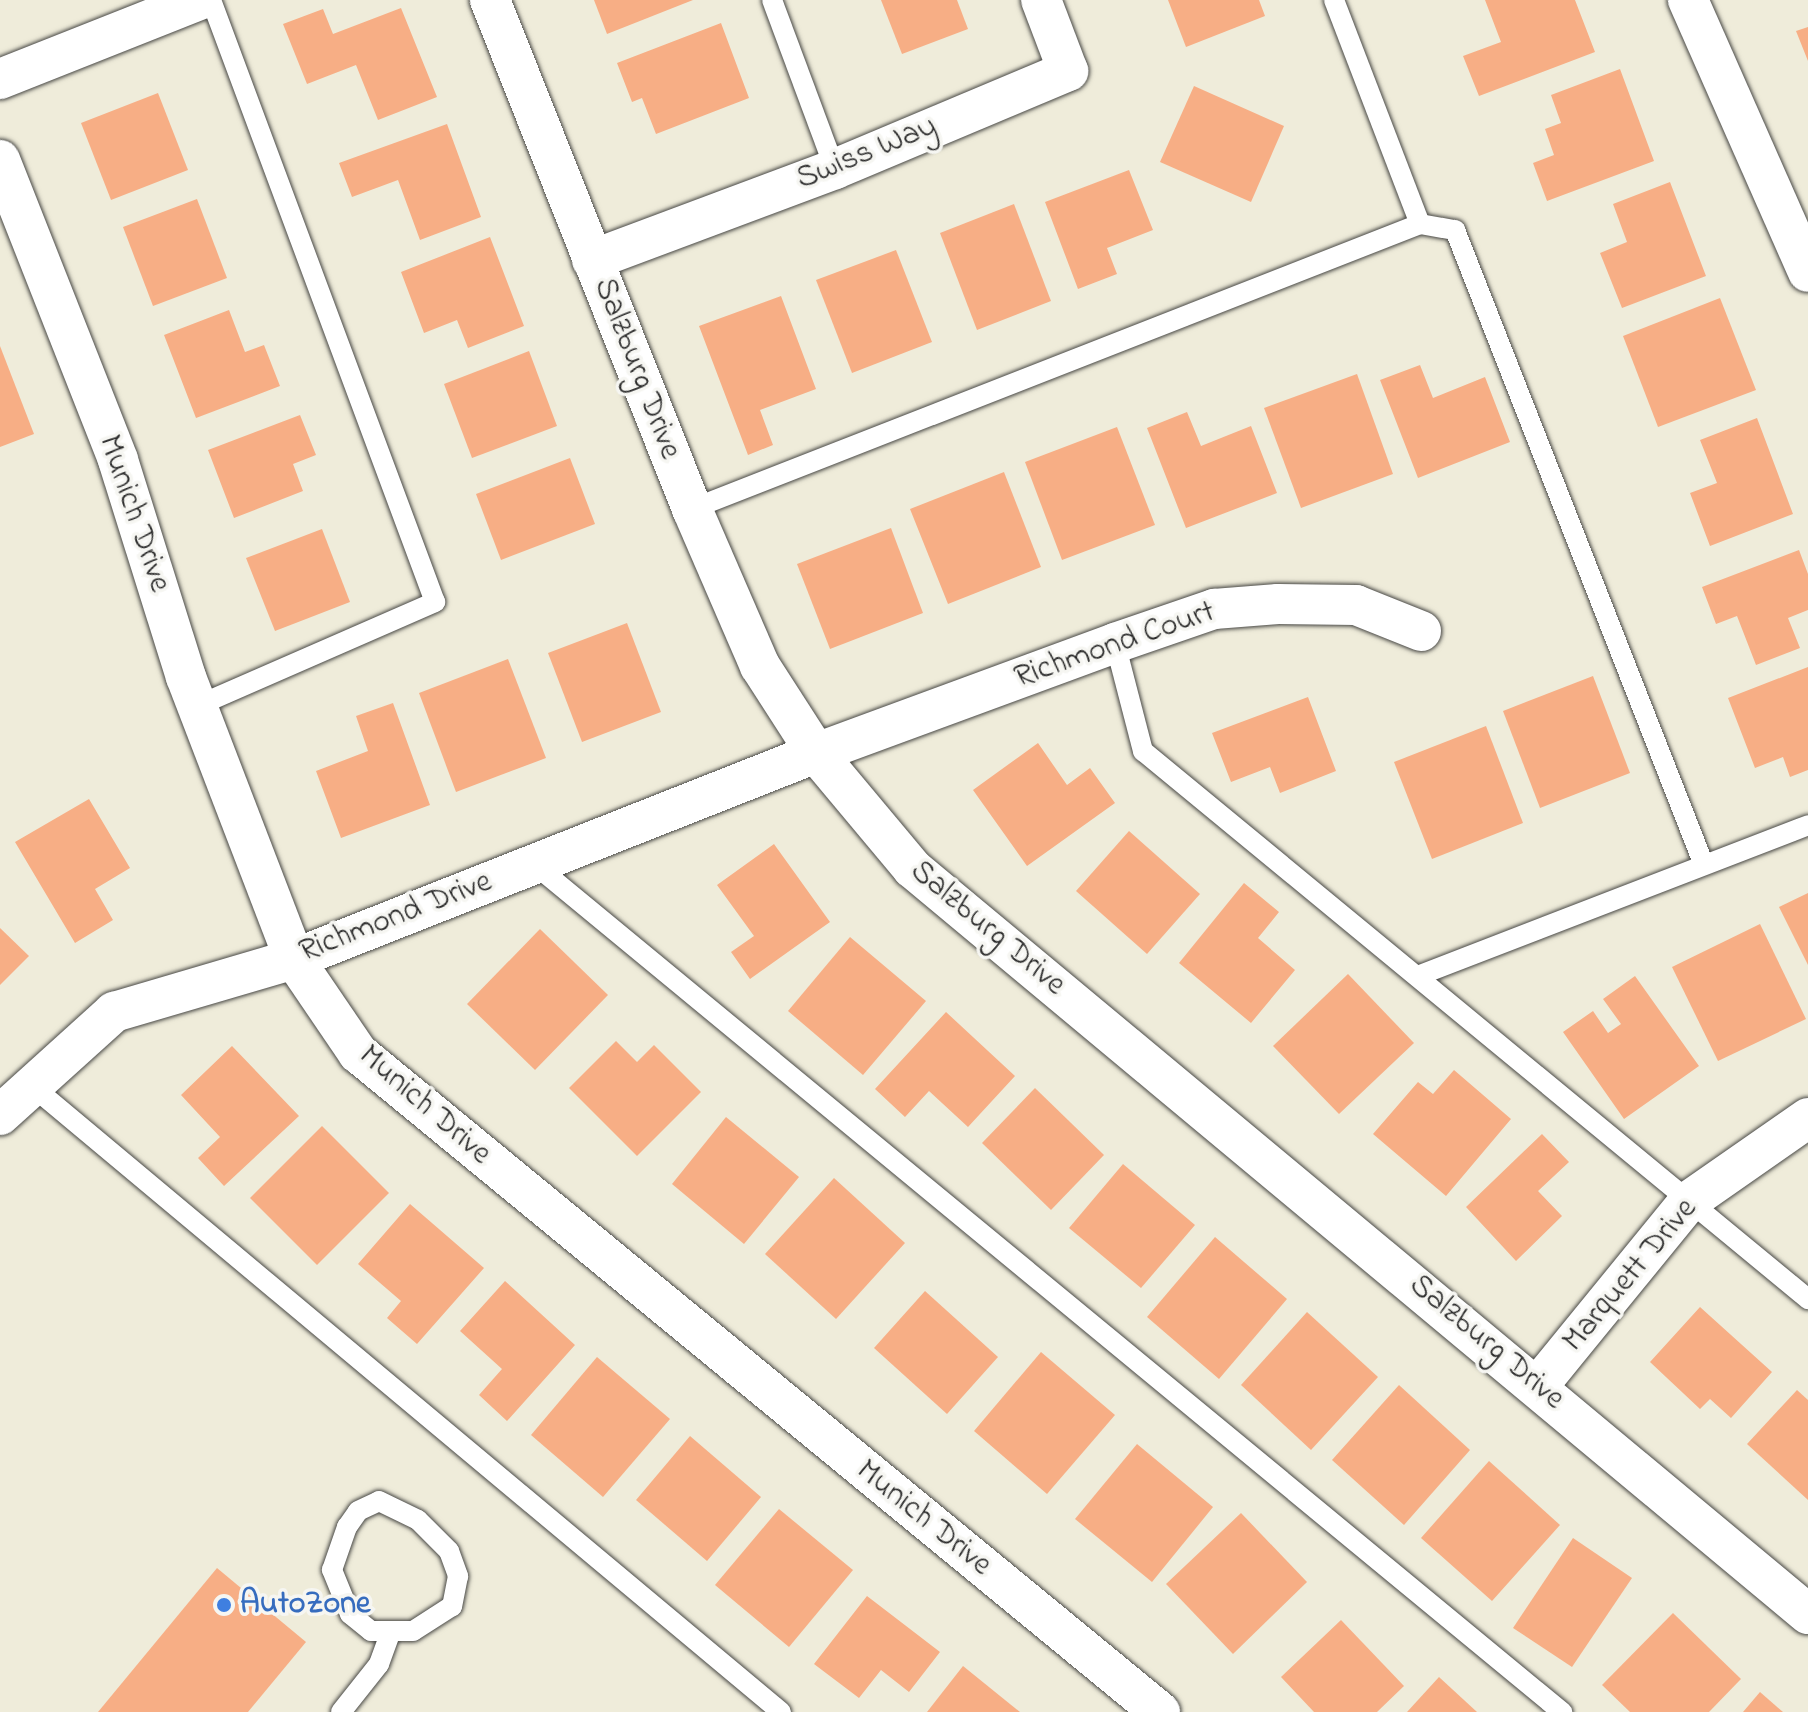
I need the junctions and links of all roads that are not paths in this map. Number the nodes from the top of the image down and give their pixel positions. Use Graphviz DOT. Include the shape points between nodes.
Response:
graph roads {
  1 [pos="200,0"];
  2 [pos="211,0"];
  3 [pos="490,0"];
  4 [pos="772,0"];
  5 [pos="1041,0"];
  6 [pos="1334,0"];
  7 [pos="1688,0"];
  8 [pos="0,79"];
  9 [pos="835,169"];
  10 [pos="4,182"];
  11 [pos="1420,224"];
  12 [pos="1803,249"];
  13 [pos="592,260"];
  14 [pos="692,509"];
  15 [pos="1421,631"];
  16 [pos="1115,643"];
  17 [pos="197,706"];
  18 [pos="816,753"];
  19 [pos="1808,825"];
  20 [pos="534,864"];
  21 [pos="1704,865"];
  22 [pos="294,959"];
  23 [pos="1420,975"];
  24 [pos="32,1086"];
  25 [pos="0,1115"];
  26 [pos="1808,1118"];
  27 [pos="1689,1201"];
  28 [pos="1808,1299"];
  29 [pos="1538,1386"];
  30 [pos="1808,1614"];
  31 [pos="391,1631"];
  32 [pos="341,1712"];
  33 [pos="781,1712"];
  34 [pos="1160,1712"];
  35 [pos="1562,1712"];
  1 -- 8 [label="street"];
  2 -- 17 [label="lane" via="435,602"];
  3 -- 13 [label="street, Salzburg Drive"];
  4 -- 9 [label="lane"];
  5 -- 9 [label="street, Swiss Way" via="1068,71"];
  6 -- 11 [label="lane"];
  7 -- 12 [label="street"];
  9 -- 13 [label="street, Swiss Way"];
  10 -- 17 [label="street, Munich Drive" via="118,460"];
  11 -- 14 [label="lane"];
  11 -- 21 [label="lane" via="1455,230"];
  13 -- 14 [label="street, Salzburg Drive"];
  14 -- 18 [label="street, Salzburg Drive" via="760,666"];
  15 -- 16 [label="street, Richmond Court" via="1356,605 1278,604 1214,609"];
  16 -- 18 [label="street, Richmond Court"];
  16 -- 23 [label="lane" via="1143,751"];
  17 -- 22 [label="street, Munich Drive"];
  18 -- 20 [label="street, Richmond Drive"];
  18 -- 29 [label="street, Salzburg Drive" via="912,868"];
  19 -- 21 [label="lane"];
  20 -- 22 [label="street, Richmond Drive"];
  20 -- 35 [label="lane"];
  21 -- 23 [label="lane"];
  22 -- 24 [label="street, Richmond Drive" via="114,1012"];
  22 -- 34 [label="street, Munich Drive" via="358,1053"];
  23 -- 27 [label="lane"];
  24 -- 25 [label="street, Richmond Drive"];
  24 -- 33 [label="lane"];
  26 -- 27 [label="street, Marquett Drive"];
  27 -- 28 [label="lane"];
  27 -- 29 [label="street, Marquett Drive"];
  29 -- 30 [label="street, Salzburg Drive"];
  31 -- 31 [label="lane" via="413,1631 452,1606 458,1576 449,1551 418,1520 379,1501 358,1511 347,1527 332,1570 350,1614 371,1631"];
  31 -- 32 [label="lane" via="379,1664"];
}
